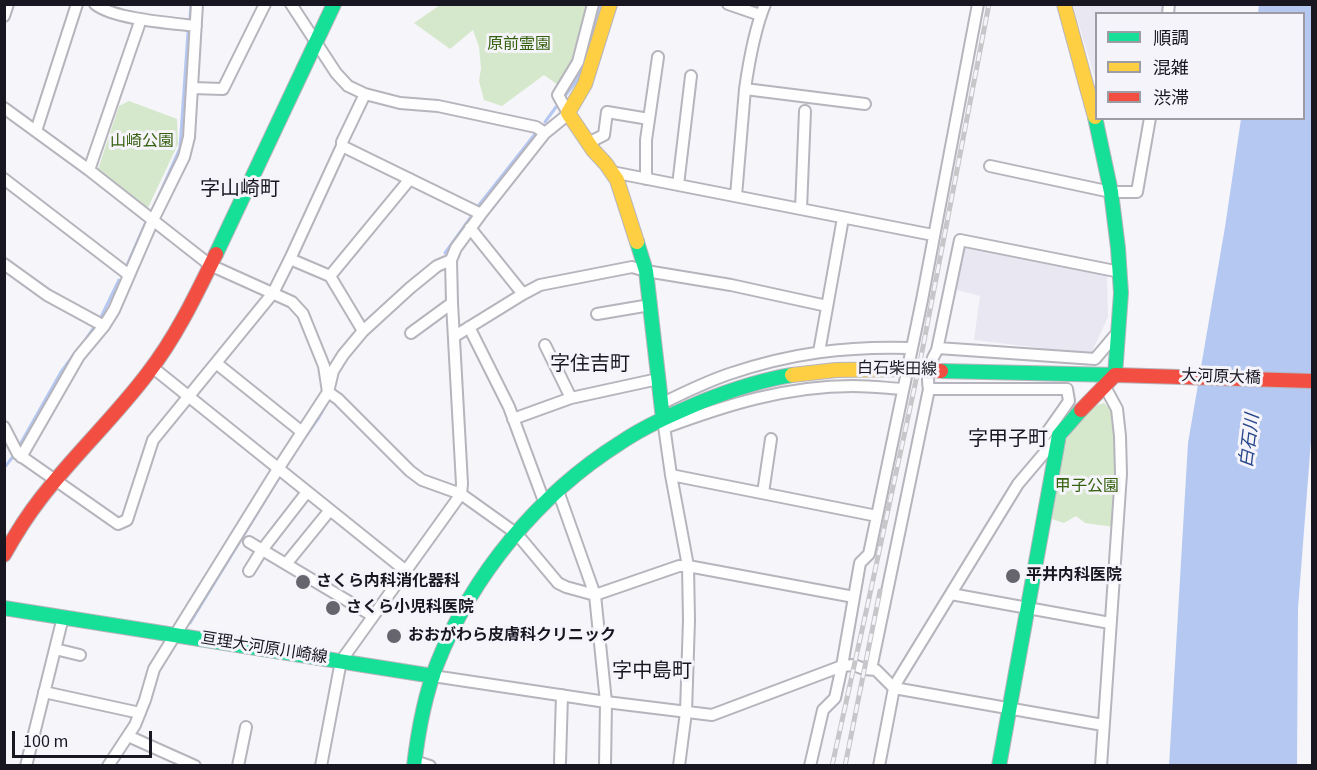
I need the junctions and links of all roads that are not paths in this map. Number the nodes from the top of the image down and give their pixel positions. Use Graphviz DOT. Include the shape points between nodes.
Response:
graph roads {
  1 [pos="8,4"];
  2 [pos="77,4"];
  3 [pos="95,4"];
  4 [pos="197,4"];
  5 [pos="265,4"];
  6 [pos="291,4"];
  7 [pos="334,4"];
  8 [pos="593,4"];
  9 [pos="610,4"];
  10 [pos="728,4"];
  11 [pos="978,4"];
  12 [pos="1064,4"];
  13 [pos="763,10"];
  14 [pos="4,16"];
  15 [pos="141,19"];
  16 [pos="196,26"];
  17 [pos="316,42"];
  18 [pos="658,57"];
  19 [pos="692,76"];
  20 [pos="192,88"];
  21 [pos="745,89"];
  22 [pos="365,94"];
  23 [pos="865,104"];
  24 [pos="4,108"];
  25 [pos="805,111"];
  26 [pos="568,112"];
  27 [pos="1095,116"];
  28 [pos="649,119"];
  29 [pos="1096,120"];
  30 [pos="1150,120"];
  31 [pos="36,131"];
  32 [pos="545,133"];
  33 [pos="588,143"];
  34 [pos="342,146"];
  35 [pos="990,166"];
  36 [pos="88,170"];
  37 [pos="612,172"];
  38 [pos="4,179"];
  39 [pos="410,179"];
  40 [pos="646,179"];
  41 [pos="678,185"];
  42 [pos="1111,192"];
  43 [pos="736,196"];
  44 [pos="801,209"];
  45 [pos="481,214"];
  46 [pos="843,218"];
  47 [pos="153,220"];
  48 [pos="470,228"];
  49 [pos="933,235"];
  50 [pos="290,259"];
  51 [pos="451,260"];
  52 [pos="4,264"];
  53 [pos="210,265"];
  54 [pos="646,271"];
  55 [pos="1120,272"];
  56 [pos="129,275"];
  57 [pos="330,276"];
  58 [pos="273,293"];
  59 [pos="523,294"];
  60 [pos="452,303"];
  61 [pos="650,305"];
  62 [pos="827,306"];
  63 [pos="597,314"];
  64 [pos="100,324"];
  65 [pos="469,327"];
  66 [pos="363,332"];
  67 [pos="411,333"];
  68 [pos="1118,333"];
  69 [pos="455,336"];
  70 [pos="545,345"];
  71 [pos="911,348"];
  72 [pos="938,348"];
  73 [pos="819,352"];
  74 [pos="216,363"];
  75 [pos="152,367"];
  76 [pos="1115,375"];
  77 [pos="1129,375"];
  78 [pos="658,379"];
  79 [pos="1312,381"];
  80 [pos="1104,386"];
  81 [pos="903,389"];
  82 [pos="929,389"];
  83 [pos="328,392"];
  84 [pos="189,397"];
  85 [pos="571,398"];
  86 [pos="661,404"];
  87 [pos="513,419"];
  88 [pos="663,423"];
  89 [pos="4,427"];
  90 [pos="302,432"];
  91 [pos="1059,435"];
  92 [pos="771,439"];
  93 [pos="18,452"];
  94 [pos="1046,452"];
  95 [pos="278,469"];
  96 [pos="671,475"];
  97 [pos="56,480"];
  98 [pos="558,491"];
  99 [pos="307,492"];
  100 [pos="763,493"];
  101 [pos="461,494"];
  102 [pos="545,504"];
  103 [pos="330,510"];
  104 [pos="878,516"];
  105 [pos="516,534"];
  106 [pos="249,542"];
  107 [pos="262,550"];
  108 [pos="4,555"];
  109 [pos="286,564"];
  110 [pos="688,566"];
  111 [pos="406,571"];
  112 [pos="249,572"];
  113 [pos="951,594"];
  114 [pos="595,595"];
  115 [pos="854,597"];
  116 [pos="4,608"];
  117 [pos="1027,608"];
  118 [pos="63,616"];
  119 [pos="373,616"];
  120 [pos="1110,623"];
  121 [pos="176,635"];
  122 [pos="55,650"];
  123 [pos="80,656"];
  124 [pos="341,661"];
  125 [pos="842,666"];
  126 [pos="871,669"];
  127 [pos="433,676"];
  128 [pos="894,688"];
  129 [pos="44,692"];
  130 [pos="562,695"];
  131 [pos="606,702"];
  132 [pos="1008,708"];
  133 [pos="686,712"];
  134 [pos="140,713"];
  135 [pos="1103,725"];
  136 [pos="246,727"];
  137 [pos="133,738"];
  138 [pos="560,762"];
  139 [pos="414,763"];
  140 [pos="26,765"];
  141 [pos="108,765"];
  142 [pos="195,765"];
  143 [pos="238,765"];
  144 [pos="321,765"];
  145 [pos="430,765"];
  146 [pos="605,765"];
  147 [pos="679,765"];
  148 [pos="810,765"];
  149 [pos="879,765"];
  150 [pos="999,765"];
  151 [pos="1101,765"];
  1 -- 14 [label="street"];
  2 -- 31 [label="street"];
  3 -- 15 [label="street" via="100,9"];
  4 -- 16 [label="street"];
  5 -- 20 [label="street" via="223,89"];
  6 -- 17 [label="street"];
  7 -- 17 [label="main road"];
  8 -- 26 [label="street" via="578,62 558,95"];
  9 -- 26 [label="main road" via="585,84"];
  10 -- 13 [label="street"];
  11 -- 49 [label="street"];
  12 -- 27 [label="main road"];
  13 -- 21 [label="street"];
  15 -- 16 [label="street"];
  15 -- 36 [label="street"];
  16 -- 20 [label="street"];
  17 -- 22 [label="street" via="342,80"];
  17 -- 53 [label="main road"];
  18 -- 28 [label="street"];
  19 -- 41 [label="street"];
  20 -- 47 [label="street" via="187,148"];
  21 -- 23 [label="street"];
  21 -- 43 [label="street"];
  22 -- 32 [label="street" via="525,124"];
  22 -- 34 [label="street"];
  24 -- 31 [label="street"];
  25 -- 44 [label="street"];
  26 -- 32 [label="street"];
  26 -- 33 [label="main road"];
  28 -- 33 [label="street" via="607,112 604,135"];
  28 -- 40 [label="street"];
  29 -- 42 [label="main road"];
  30 -- 42 [label="street" via="1137,192"];
  31 -- 36 [label="street"];
  32 -- 45 [label="street"];
  33 -- 37 [label="main road"];
  34 -- 39 [label="street"];
  34 -- 50 [label="street"];
  35 -- 42 [label="street"];
  36 -- 47 [label="street"];
  37 -- 40 [label="street"];
  37 -- 54 [label="main road"];
  38 -- 56 [label="street"];
  39 -- 45 [label="street"];
  39 -- 57 [label="street"];
  40 -- 41 [label="street"];
  41 -- 43 [label="street"];
  42 -- 55 [label="main road"];
  43 -- 44 [label="street"];
  44 -- 46 [label="street"];
  45 -- 48 [label="street"];
  46 -- 49 [label="street"];
  46 -- 62 [label="street"];
  47 -- 53 [label="street"];
  47 -- 56 [label="street"];
  48 -- 51 [label="street"];
  48 -- 59 [label="street"];
  49 -- 71 [label="street"];
  50 -- 57 [label="street"];
  50 -- 58 [label="street"];
  51 -- 60 [label="street"];
  51 -- 66 [label="street" via="437,266"];
  52 -- 64 [label="street" via="47,295"];
  53 -- 58 [label="street"];
  53 -- 75 [label="main road" via="169,344"];
  54 -- 59 [label="street" via="632,267 540,285"];
  54 -- 61 [label="main road"];
  54 -- 62 [label="street"];
  55 -- 68 [label="main road"];
  55 -- 72 [label="street" via="960,240"];
  56 -- 64 [label="street" via="114,310"];
  57 -- 66 [label="street"];
  58 -- 74 [label="street"];
  58 -- 83 [label="street" via="292,302 303,315 324,366"];
  59 -- 65 [label="street"];
  60 -- 67 [label="street"];
  60 -- 69 [label="street"];
  61 -- 63 [label="street"];
  61 -- 78 [label="main road"];
  62 -- 73 [label="street"];
  64 -- 93 [label="street"];
  65 -- 69 [label="street"];
  65 -- 87 [label="street"];
  66 -- 83 [label="street" via="333,371"];
  68 -- 72 [label="street" via="1095,359"];
  68 -- 76 [label="main road"];
  69 -- 101 [label="street"];
  70 -- 85 [label="street"];
  71 -- 73 [label="street"];
  71 -- 81 [label="street"];
  72 -- 82 [label="street" via="927,380"];
  73 -- 86 [label="street" via="728,375"];
  74 -- 84 [label="street"];
  74 -- 90 [label="street"];
  75 -- 84 [label="street"];
  75 -- 97 [label="main road"];
  76 -- 77 [label="main road, 白石柴田線"];
  76 -- 80 [label="main road"];
  76 -- 88 [label="main road, 白石柴田線, bridge" via="904,369 795,374 750,384"];
  77 -- 79 [label="main road, 大河原大橋"];
  78 -- 85 [label="street"];
  78 -- 86 [label="main road"];
  80 -- 91 [label="main road"];
  80 -- 120 [label="street" via="1117,409 1121,474"];
  81 -- 88 [label="street" via="854,386 784,392"];
  81 -- 104 [label="street"];
  82 -- 94 [label="street" via="1067,389 1069,401 1044,438"];
  82 -- 126 [label="street"];
  83 -- 90 [label="street"];
  83 -- 101 [label="street" via="410,471 422,480"];
  84 -- 95 [label="street"];
  84 -- 97 [label="street" via="153,440 127,520 118,524"];
  85 -- 87 [label="street"];
  86 -- 88 [label="main road"];
  87 -- 102 [label="street"];
  88 -- 96 [label="street"];
  88 -- 98 [label="main road, 白石柴田線" via="619,443"];
  89 -- 93 [label="street"];
  90 -- 95 [label="street"];
  91 -- 94 [label="street"];
  91 -- 117 [label="main road"];
  92 -- 100 [label="street"];
  93 -- 97 [label="street"];
  94 -- 113 [label="street" via="1018,484"];
  95 -- 99 [label="street"];
  95 -- 121 [label="street"];
  96 -- 100 [label="street"];
  96 -- 110 [label="street"];
  97 -- 108 [label="main road"];
  98 -- 102 [label="main road, 白石柴田線"];
  98 -- 114 [label="street"];
  99 -- 103 [label="street"];
  99 -- 107 [label="street"];
  100 -- 104 [label="street"];
  101 -- 105 [label="street"];
  101 -- 111 [label="street"];
  102 -- 105 [label="main road, 白石柴田線"];
  103 -- 109 [label="street"];
  103 -- 111 [label="street"];
  104 -- 115 [label="street" via="869,554 860,563"];
  105 -- 114 [label="street" via="558,582"];
  105 -- 127 [label="main road, 白石柴田線" via="469,600"];
  106 -- 107 [label="street"];
  107 -- 109 [label="street"];
  107 -- 112 [label="street"];
  109 -- 119 [label="street"];
  110 -- 114 [label="street"];
  110 -- 115 [label="street"];
  110 -- 133 [label="street"];
  111 -- 119 [label="street"];
  113 -- 117 [label="street"];
  113 -- 128 [label="street"];
  114 -- 131 [label="street"];
  115 -- 125 [label="street"];
  116 -- 118 [label="main road, 亘理大河原川崎線"];
  117 -- 120 [label="street"];
  117 -- 132 [label="main road"];
  118 -- 121 [label="main road, 亘理大河原川崎線"];
  118 -- 122 [label="street"];
  119 -- 124 [label="street"];
  120 -- 135 [label="street"];
  121 -- 124 [label="main road, 亘理大河原川崎線"];
  121 -- 134 [label="street" via="154,669"];
  122 -- 123 [label="street"];
  122 -- 129 [label="street"];
  124 -- 127 [label="main road, 亘理大河原川崎線"];
  124 -- 144 [label="street"];
  125 -- 126 [label="street"];
  125 -- 133 [label="street" via="719,713"];
  125 -- 148 [label="street" via="835,698 823,710"];
  126 -- 128 [label="street"];
  127 -- 130 [label="street"];
  127 -- 139 [label="main road"];
  128 -- 132 [label="street"];
  128 -- 149 [label="street"];
  129 -- 134 [label="street"];
  129 -- 140 [label="street"];
  130 -- 131 [label="street"];
  130 -- 138 [label="street"];
  131 -- 133 [label="street"];
  131 -- 146 [label="street"];
  132 -- 135 [label="street"];
  132 -- 150 [label="main road"];
  133 -- 147 [label="street"];
  134 -- 137 [label="street"];
  135 -- 151 [label="street"];
  136 -- 143 [label="street"];
  137 -- 141 [label="street"];
  137 -- 142 [label="street"];
  139 -- 145 [label="street"];
}
